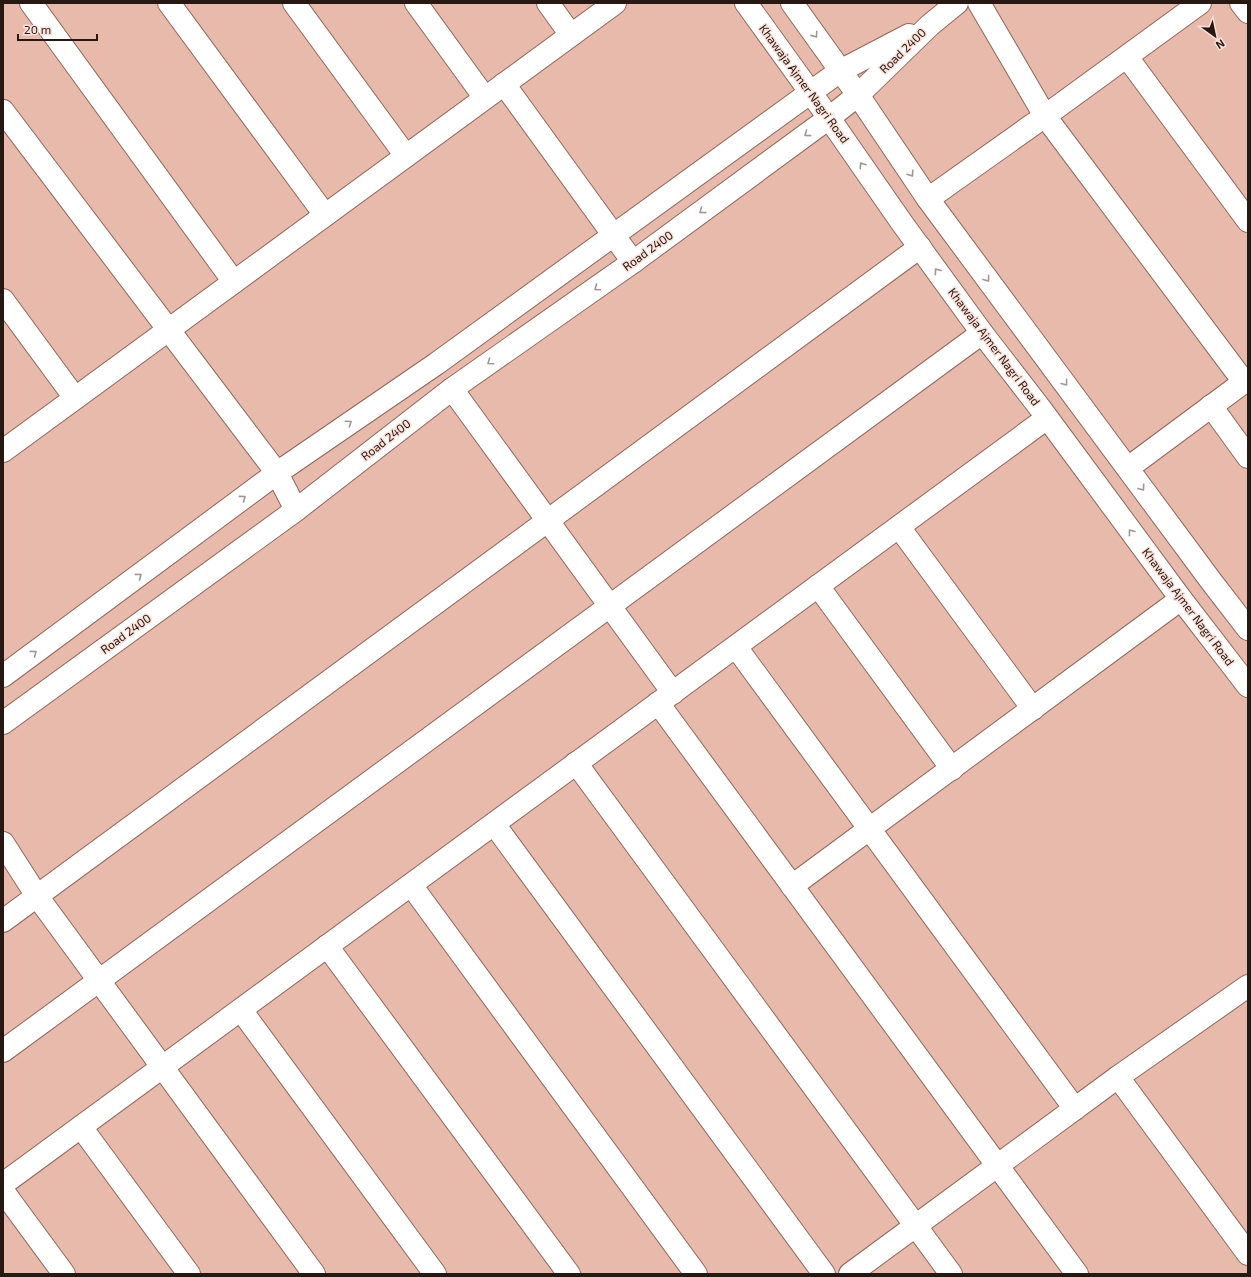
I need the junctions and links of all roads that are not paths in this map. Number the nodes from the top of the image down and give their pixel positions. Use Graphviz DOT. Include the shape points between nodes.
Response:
graph roads {
  1 [pos="31,3"];
  2 [pos="169,3"];
  3 [pos="294,3"];
  4 [pos="416,3"];
  5 [pos="548,3"];
  6 [pos="614,3"];
  7 [pos="746,3"];
  8 [pos="792,3"];
  9 [pos="957,3"];
  10 [pos="978,3"];
  11 [pos="1200,3"];
  12 [pos="1241,3"];
  13 [pos="1248,12"];
  14 [pos="930,25"];
  15 [pos="571,35"];
  16 [pos="1127,56"];
  17 [pos="840,71"];
  18 [pos="504,84"];
  19 [pos="811,93"];
  20 [pos="858,95"];
  21 [pos="484,98"];
  22 [pos="3,111"];
  23 [pos="1046,116"];
  24 [pos="829,118"];
  25 [pos="406,156"];
  26 [pos="928,199"];
  27 [pos="325,215"];
  28 [pos="1248,221"];
  29 [pos="614,236"];
  30 [pos="920,247"];
  31 [pos="633,262"];
  32 [pos="234,282"];
  33 [pos="3,300"];
  34 [pos="169,330"];
  35 [pos="982,333"];
  36 [pos="1246,380"];
  37 [pos="452,389"];
  38 [pos="75,398"];
  39 [pos="1211,406"];
  40 [pos="1047,418"];
  41 [pos="3,451"];
  42 [pos="1248,457"];
  43 [pos="1128,468"];
  44 [pos="277,473"];
  45 [pos="296,510"];
  46 [pos="548,521"];
  47 [pos="899,527"];
  48 [pos="818,586"];
  49 [pos="1181,599"];
  50 [pos="610,606"];
  51 [pos="1248,629"];
  52 [pos="736,647"];
  53 [pos="3,676"];
  54 [pos="1248,686"];
  55 [pos="666,698"];
  56 [pos="1033,709"];
  57 [pos="3,723"];
  58 [pos="576,763"];
  59 [pos="952,769"];
  60 [pos="494,824"];
  61 [pos="870,829"];
  62 [pos="3,842"];
  63 [pos="410,885"];
  64 [pos="792,886"];
  65 [pos="36,896"];
  66 [pos="3,920"];
  67 [pos="327,946"];
  68 [pos="99,981"];
  69 [pos="1248,986"];
  70 [pos="241,1010"];
  71 [pos="3,1052"];
  72 [pos="162,1067"];
  73 [pos="1118,1077"];
  74 [pos="1075,1109"];
  75 [pos="81,1127"];
  76 [pos="998,1166"];
  77 [pos="3,1184"];
  78 [pos="3,1191"];
  79 [pos="916,1226"];
  80 [pos="1248,1254"];
  81 [pos="64,1274"];
  82 [pos="189,1274"];
  83 [pos="314,1274"];
  84 [pos="434,1274"];
  85 [pos="568,1274"];
  86 [pos="696,1274"];
  87 [pos="824,1274"];
  88 [pos="850,1274"];
  89 [pos="951,1274"];
  90 [pos="1077,1274"];
  1 -- 32 [label="street"];
  2 -- 27 [label="street"];
  3 -- 25 [label="street"];
  4 -- 21 [label="street"];
  5 -- 15 [label="street"];
  6 -- 15 [label="street"];
  7 -- 19 [label="street, Khawaja Ajmer Nagri Road"];
  8 -- 17 [label="street, one-way"];
  9 -- 14 [label="street"];
  10 -- 23 [label="street"];
  11 -- 16 [label="street"];
  12 -- 13 [label="street"];
  14 -- 17 [label="street, Road 2400"];
  14 -- 20 [label="street, Road 2400"];
  15 -- 18 [label="street"];
  16 -- 23 [label="street"];
  16 -- 28 [label="street"];
  17 -- 19 [label="street, Road 2400"];
  17 -- 20 [label="street"];
  18 -- 21 [label="street"];
  18 -- 29 [label="street"];
  19 -- 24 [label="street, Khawaja Ajmer Nagri Road"];
  19 -- 29 [label="street, Road 2400"];
  20 -- 24 [label="street, Road 2400"];
  20 -- 26 [label="street, one-way"];
  21 -- 25 [label="street"];
  22 -- 34 [label="street"];
  23 -- 26 [label="street"];
  23 -- 36 [label="street"];
  30 -- 24 [label="street, Khawaja Ajmer Nagri Road, one-way"];
  24 -- 31 [label="street, Road 2400, one-way"];
  25 -- 27 [label="street"];
  26 -- 43 [label="street, one-way"];
  27 -- 32 [label="street"];
  29 -- 31 [label="street"];
  44 -- 29 [label="street, Road 2400, one-way" via="436,364"];
  35 -- 30 [label="street, Khawaja Ajmer Nagri Road, one-way"];
  30 -- 46 [label="street"];
  31 -- 37 [label="street, Road 2400, one-way"];
  32 -- 34 [label="street"];
  33 -- 38 [label="street"];
  34 -- 38 [label="street"];
  34 -- 44 [label="street"];
  35 -- 40 [label="street, Khawaja Ajmer Nagri Road"];
  35 -- 50 [label="street"];
  36 -- 39 [label="street"];
  37 -- 45 [label="street, Road 2400"];
  37 -- 46 [label="street"];
  38 -- 41 [label="street"];
  39 -- 42 [label="street"];
  39 -- 43 [label="street"];
  40 -- 47 [label="street"];
  49 -- 40 [label="street, Khawaja Ajmer Nagri Road, one-way"];
  43 -- 51 [label="street, one-way"];
  44 -- 45 [label="street"];
  53 -- 44 [label="street, Road 2400, one-way"];
  45 -- 57 [label="street, Road 2400"];
  46 -- 50 [label="street"];
  46 -- 65 [label="street"];
  47 -- 48 [label="street"];
  47 -- 56 [label="street"];
  48 -- 52 [label="street"];
  48 -- 59 [label="street"];
  49 -- 54 [label="street, Khawaja Ajmer Nagri Road"];
  49 -- 56 [label="street"];
  50 -- 55 [label="street"];
  50 -- 68 [label="street"];
  52 -- 55 [label="street"];
  52 -- 61 [label="street"];
  55 -- 58 [label="street"];
  55 -- 64 [label="street"];
  56 -- 59 [label="street"];
  58 -- 60 [label="street"];
  58 -- 79 [label="street"];
  59 -- 61 [label="street"];
  60 -- 63 [label="street"];
  60 -- 87 [label="street"];
  61 -- 64 [label="street"];
  61 -- 74 [label="street"];
  62 -- 65 [label="street"];
  63 -- 67 [label="street"];
  63 -- 86 [label="street"];
  64 -- 76 [label="street"];
  65 -- 66 [label="street"];
  65 -- 68 [label="street"];
  67 -- 70 [label="street"];
  67 -- 85 [label="street"];
  68 -- 71 [label="street"];
  68 -- 72 [label="street"];
  69 -- 73 [label="street"];
  70 -- 72 [label="street"];
  70 -- 84 [label="street"];
  72 -- 75 [label="street"];
  72 -- 83 [label="street"];
  73 -- 74 [label="street"];
  73 -- 80 [label="street"];
  74 -- 76 [label="street"];
  75 -- 77 [label="street"];
  75 -- 82 [label="street"];
  76 -- 79 [label="street"];
  76 -- 90 [label="street"];
  78 -- 81 [label="street"];
  79 -- 88 [label="street"];
  79 -- 89 [label="street"];
}
